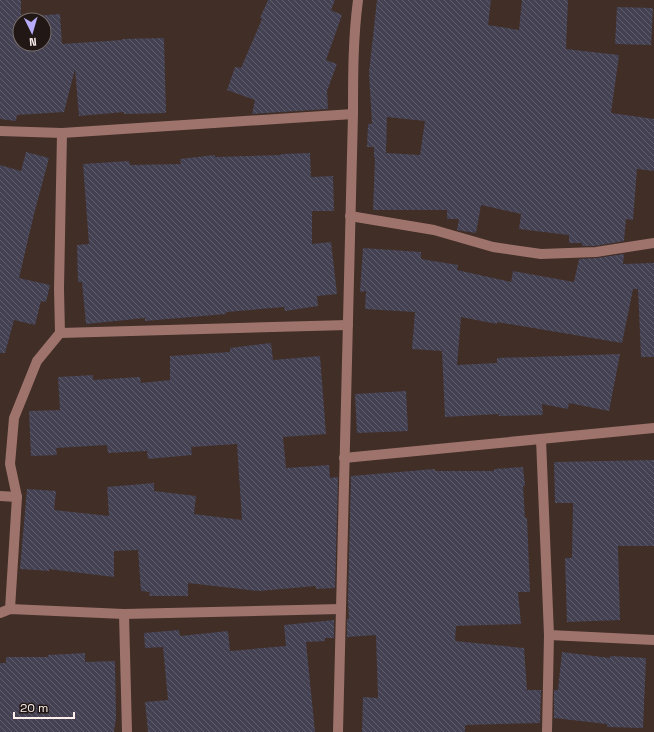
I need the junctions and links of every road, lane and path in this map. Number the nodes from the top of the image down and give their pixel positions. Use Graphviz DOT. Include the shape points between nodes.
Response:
graph roads {
  1 [pos="358,0"];
  2 [pos="353,114"];
  3 [pos="0,131"];
  4 [pos="62,133"];
  5 [pos="350,216"];
  6 [pos="654,242"];
  7 [pos="348,325"];
  8 [pos="60,333"];
  9 [pos="654,428"];
  10 [pos="541,439"];
  11 [pos="344,458"];
  12 [pos="0,496"];
  13 [pos="17,497"];
  14 [pos="341,609"];
  15 [pos="5,611"];
  16 [pos="124,614"];
  17 [pos="548,635"];
  18 [pos="654,640"];
  19 [pos="127,732"];
  20 [pos="338,732"];
  21 [pos="547,732"];
  1 -- 2 [label="street"];
  2 -- 4 [label="street"];
  2 -- 5 [label="street"];
  3 -- 4 [label="street"];
  4 -- 8 [label="street"];
  5 -- 6 [label="street" via="434,230 493,247 541,254 596,252"];
  5 -- 7 [label="street"];
  7 -- 8 [label="street"];
  7 -- 11 [label="street"];
  8 -- 13 [label="street" via="37,361 14,418 10,464"];
  9 -- 10 [label="street"];
  10 -- 11 [label="street"];
  10 -- 17 [label="street"];
  11 -- 14 [label="street"];
  12 -- 13 [label="street"];
  13 -- 15 [label="street"];
  14 -- 16 [label="street"];
  14 -- 20 [label="street"];
  15 -- 16 [label="street"];
  16 -- 19 [label="street"];
  17 -- 18 [label="street"];
  17 -- 21 [label="street"];
}
